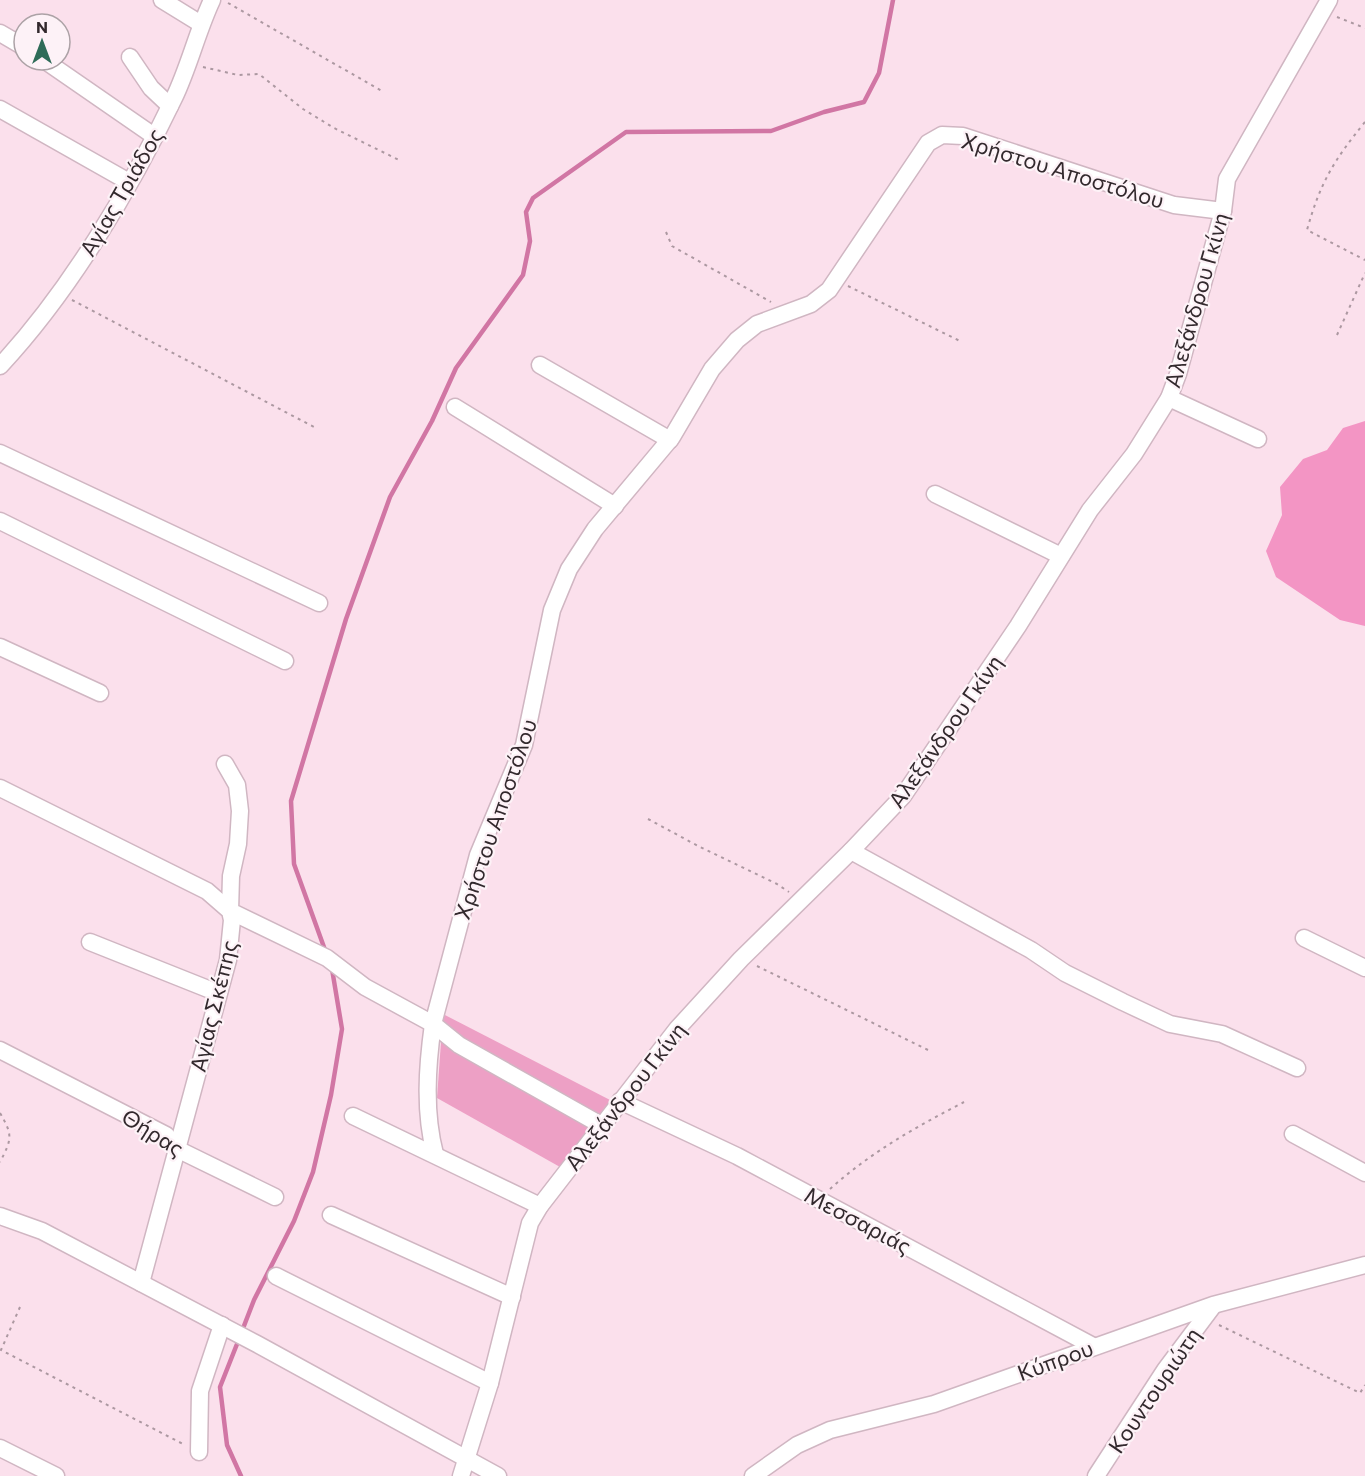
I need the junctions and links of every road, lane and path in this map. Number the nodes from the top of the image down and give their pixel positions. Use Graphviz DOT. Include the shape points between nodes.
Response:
graph roads {
  1 [pos="162,0"];
  2 [pos="218,1"];
  3 [pos="1326,5"];
  4 [pos="201,24"];
  5 [pos="1365,28"];
  6 [pos="130,57"];
  7 [pos="188,62"];
  8 [pos="61,72"];
  9 [pos="382,91"];
  10 [pos="170,106"];
  11 [pos="0,109"];
  12 [pos="1365,122"];
  13 [pos="154,136"];
  14 [pos="399,160"];
  15 [pos="129,182"];
  16 [pos="1223,211"];
  17 [pos="666,232"];
  18 [pos="1365,260"];
  19 [pos="1365,273"];
  20 [pos="836,280"];
  21 [pos="59,293"];
  22 [pos="788,311"];
  23 [pos="1337,335"];
  24 [pos="962,342"];
  25 [pos="540,365"];
  26 [pos="0,366"];
  27 [pos="1169,398"];
  28 [pos="455,407"];
  29 [pos="314,428"];
  30 [pos="1258,439"];
  31 [pos="670,440"];
  32 [pos="0,453"];
  33 [pos="935,494"];
  34 [pos="615,506"];
  35 [pos="0,521"];
  36 [pos="1061,556"];
  37 [pos="319,603"];
  38 [pos="0,647"];
  39 [pos="285,661"];
  40 [pos="100,693"];
  41 [pos="225,764"];
  42 [pos="0,788"];
  43 [pos="648,819"];
  44 [pos="851,851"];
  45 [pos="799,900"];
  46 [pos="230,911"];
  47 [pos="1304,938"];
  48 [pos="90,942"];
  49 [pos="741,958"];
  50 [pos="1365,968"];
  51 [pos="218,993"];
  52 [pos="434,1024"];
  53 [pos="0,1050"];
  54 [pos="930,1051"];
  55 [pos="1297,1068"];
  56 [pos="620,1101"];
  57 [pos="964,1102"];
  58 [pos="0,1113"];
  59 [pos="353,1116"];
  60 [pos="600,1125"];
  61 [pos="1293,1134"];
  62 [pos="177,1149"];
  63 [pos="435,1154"];
  64 [pos="0,1162"];
  65 [pos="1365,1173"];
  66 [pos="275,1197"];
  67 [pos="819,1199"];
  68 [pos="540,1206"];
  69 [pos="331,1215"];
  70 [pos="0,1216"];
  71 [pos="1365,1264"];
  72 [pos="276,1276"];
  73 [pos="141,1283"];
  74 [pos="512,1298"];
  75 [pos="20,1307"];
  76 [pos="1208,1311"];
  77 [pos="225,1327"];
  78 [pos="1093,1346"];
  79 [pos="490,1383"];
  80 [pos="1365,1385"];
  81 [pos="1360,1393"];
  82 [pos="1365,1395"];
  83 [pos="0,1448"];
  84 [pos="199,1452"];
  85 [pos="464,1468"];
  86 [pos="56,1476"];
  87 [pos="498,1476"];
  88 [pos="753,1476"];
  89 [pos="1096,1476"];
  1 -- 4 [label="street"];
  2 -- 4 [label="street, Αγίας Τριάδος"];
  2 -- 9 [label="path" via="232,4"];
  3 -- 5 [label="path"];
  3 -- 16 [label="street, Αλεξάνδρου Γκίνη" via="1227,179"];
  4 -- 7 [label="street, Αγίας Τριάδος"];
  6 -- 10 [label="street" via="151,88"];
  7 -- 10 [label="street, Αγίας Τριάδος"];
  7 -- 14 [label="path" via="238,75 259,74 334,128"];
  8 -- 13 [label="street"];
  10 -- 13 [label="street, Αγίας Τριάδος"];
  11 -- 15 [label="street"];
  12 -- 18 [label="path" via="1317,193 1307,230"];
  13 -- 15 [label="street, Αγίας Τριάδος"];
  15 -- 21 [label="street, Αγίας Τριάδος"];
  16 -- 20 [label="street, Χρήστου Αποστόλου" via="1174,205 963,136 942,135 928,143"];
  16 -- 27 [label="street, Αλεξάνδρου Γκίνη"];
  17 -- 22 [label="path" via="672,246"];
  19 -- 23 [label="path"];
  20 -- 22 [label="street, Χρήστου Αποστόλου" via="811,304"];
  20 -- 24 [label="path"];
  21 -- 26 [label="street, Αγίας Τριάδος"];
  21 -- 29 [label="path"];
  22 -- 31 [label="street, Χρήστου Αποστόλου" via="758,324 737,340 712,369"];
  25 -- 31 [label="street"];
  27 -- 30 [label="street"];
  27 -- 36 [label="street, Αλεξάνδρου Γκίνη"];
  28 -- 34 [label="street"];
  31 -- 34 [label="street, Χρήστου Αποστόλου"];
  32 -- 37 [label="street"];
  33 -- 36 [label="street"];
  34 -- 52 [label="street, Χρήστου Αποστόλου" via="568,569 552,610 524,745 478,855"];
  35 -- 39 [label="street"];
  36 -- 44 [label="street, Αλεξάνδρου Γκίνη" via="903,796"];
  38 -- 40 [label="street"];
  41 -- 46 [label="street" via="237,786 240,811"];
  42 -- 46 [label="street, Αγίας Σκέπης" via="207,891"];
  43 -- 45 [label="path" via="777,884"];
  44 -- 45 [label="street, Αλεξάνδρου Γκίνη"];
  44 -- 55 [label="street" via="1123,1002 1170,1024 1222,1034"];
  45 -- 49 [label="street, Αλεξάνδρου Γκίνη"];
  46 -- 51 [label="street, Αγίας Σκέπης" via="228,960"];
  46 -- 52 [label="street" via="327,958 365,987"];
  47 -- 50 [label="street"];
  48 -- 51 [label="street"];
  49 -- 54 [label="path"];
  49 -- 56 [label="street, Αλεξάνδρου Γκίνη"];
  51 -- 62 [label="street, Αγίας Σκέπης"];
  52 -- 60 [label="street" via="459,1045"];
  52 -- 63 [label="street, Χρήστου Αποστόλου" via="429,1129"];
  53 -- 62 [label="street, Θήρας" via="166,1135"];
  56 -- 60 [label="street, Αλεξάνδρου Γκίνη"];
  56 -- 67 [label="street, Μεσσαριάς"];
  57 -- 67 [label="path" via="860,1162"];
  58 -- 64 [label="path" via="11,1130 9,1146"];
  59 -- 63 [label="street"];
  60 -- 68 [label="street, Αλεξάνδρου Γκίνη"];
  61 -- 65 [label="street"];
  62 -- 66 [label="street, Θήρας"];
  62 -- 73 [label="street, Αγίας Σκέπης"];
  63 -- 68 [label="street"];
  67 -- 78 [label="street, Μεσσαριάς"];
  68 -- 74 [label="street, Αλεξάνδρου Γκίνη" via="530,1222"];
  69 -- 74 [label="street"];
  70 -- 73 [label="street" via="42,1231"];
  71 -- 76 [label="street, Κύπρου"];
  72 -- 79 [label="street"];
  73 -- 77 [label="street"];
  74 -- 79 [label="street, Αλεξάνδρου Γκίνη"];
  75 -- 84 [label="path" via="1,1350"];
  76 -- 78 [label="street, Κύπρου"];
  76 -- 81 [label="path"];
  76 -- 89 [label="street, Κουντουριώτη"];
  77 -- 84 [label="street" via="200,1392"];
  77 -- 85 [label="street"];
  78 -- 88 [label="street, Κύπρου" via="934,1404 830,1430 797,1445"];
  79 -- 85 [label="street, Αλεξάνδρου Γκίνη"];
  80 -- 81 [label="path"];
  81 -- 82 [label="path"];
  83 -- 86 [label="street"];
  85 -- 87 [label="street"];
}
